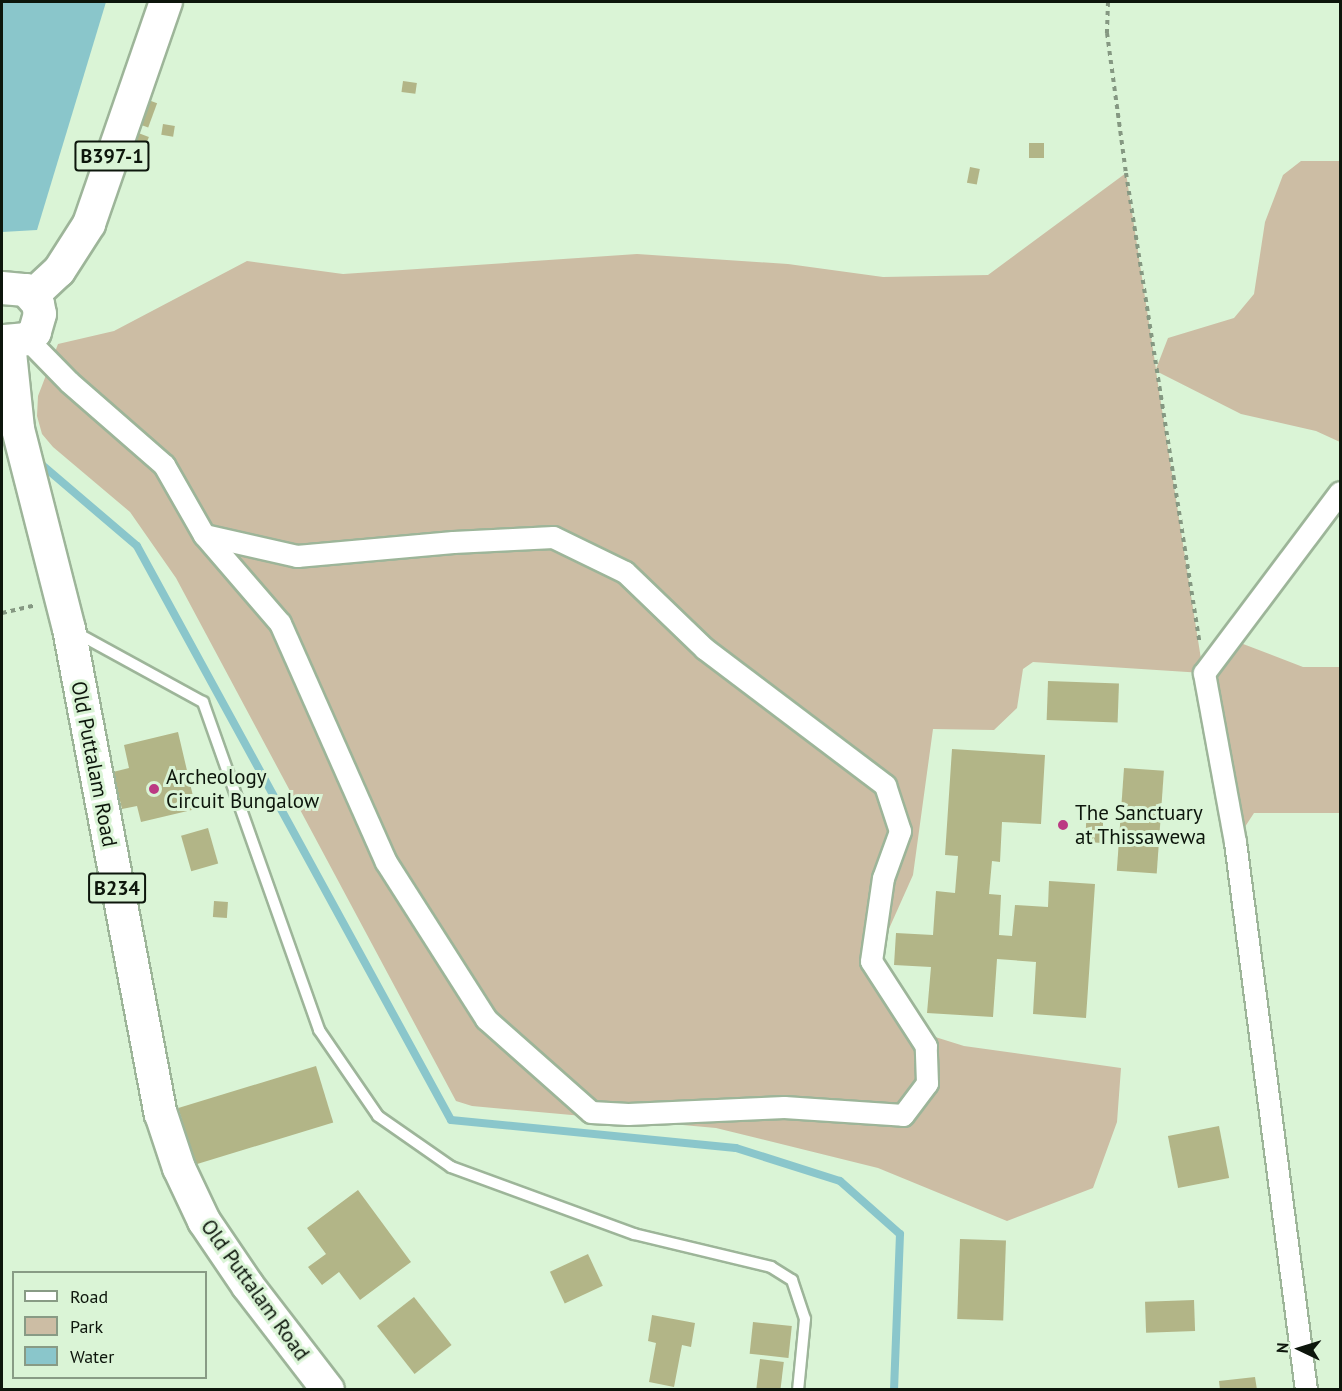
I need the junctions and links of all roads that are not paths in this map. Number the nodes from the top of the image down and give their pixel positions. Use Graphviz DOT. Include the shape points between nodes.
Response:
graph roads {
  1 [pos="166,2"];
  2 [pos="2,288"];
  3 [pos="33,295"];
  4 [pos="13,341"];
  5 [pos="1341,492"];
  6 [pos="204,535"];
  7 [pos="69,629"];
  8 [pos="328,1389"];
  9 [pos="798,1389"];
  10 [pos="1306,1389"];
  1 -- 3 [label="main road, B397-1" via="89,224 59,271"];
  2 -- 3 [label="main road" via="17,286"];
  3 -- 4 [label="main road" via="38,304 39,323"];
  4 -- 6 [label="street" via="69,382 164,465"];
  4 -- 7 [label="main road, Old Puttalam Road / B234" via="18,429"];
  5 -- 10 [label="street" via="1203,673 1235,842"];
  6 -- 6 [label="street" via="280,623 386,862 486,1019 591,1112 784,1107 903,1115 927,1083 926,1046 871,962 884,878 900,831 885,785 705,649 625,572 553,537 297,556"];
  7 -- 8 [label="main road, Old Puttalam Road / B234" via="153,1077 179,1168 225,1253"];
  7 -- 9 [label="lane" via="204,702 319,1030 378,1116 451,1167 634,1234 778,1271 792,1280 805,1319"];
}
